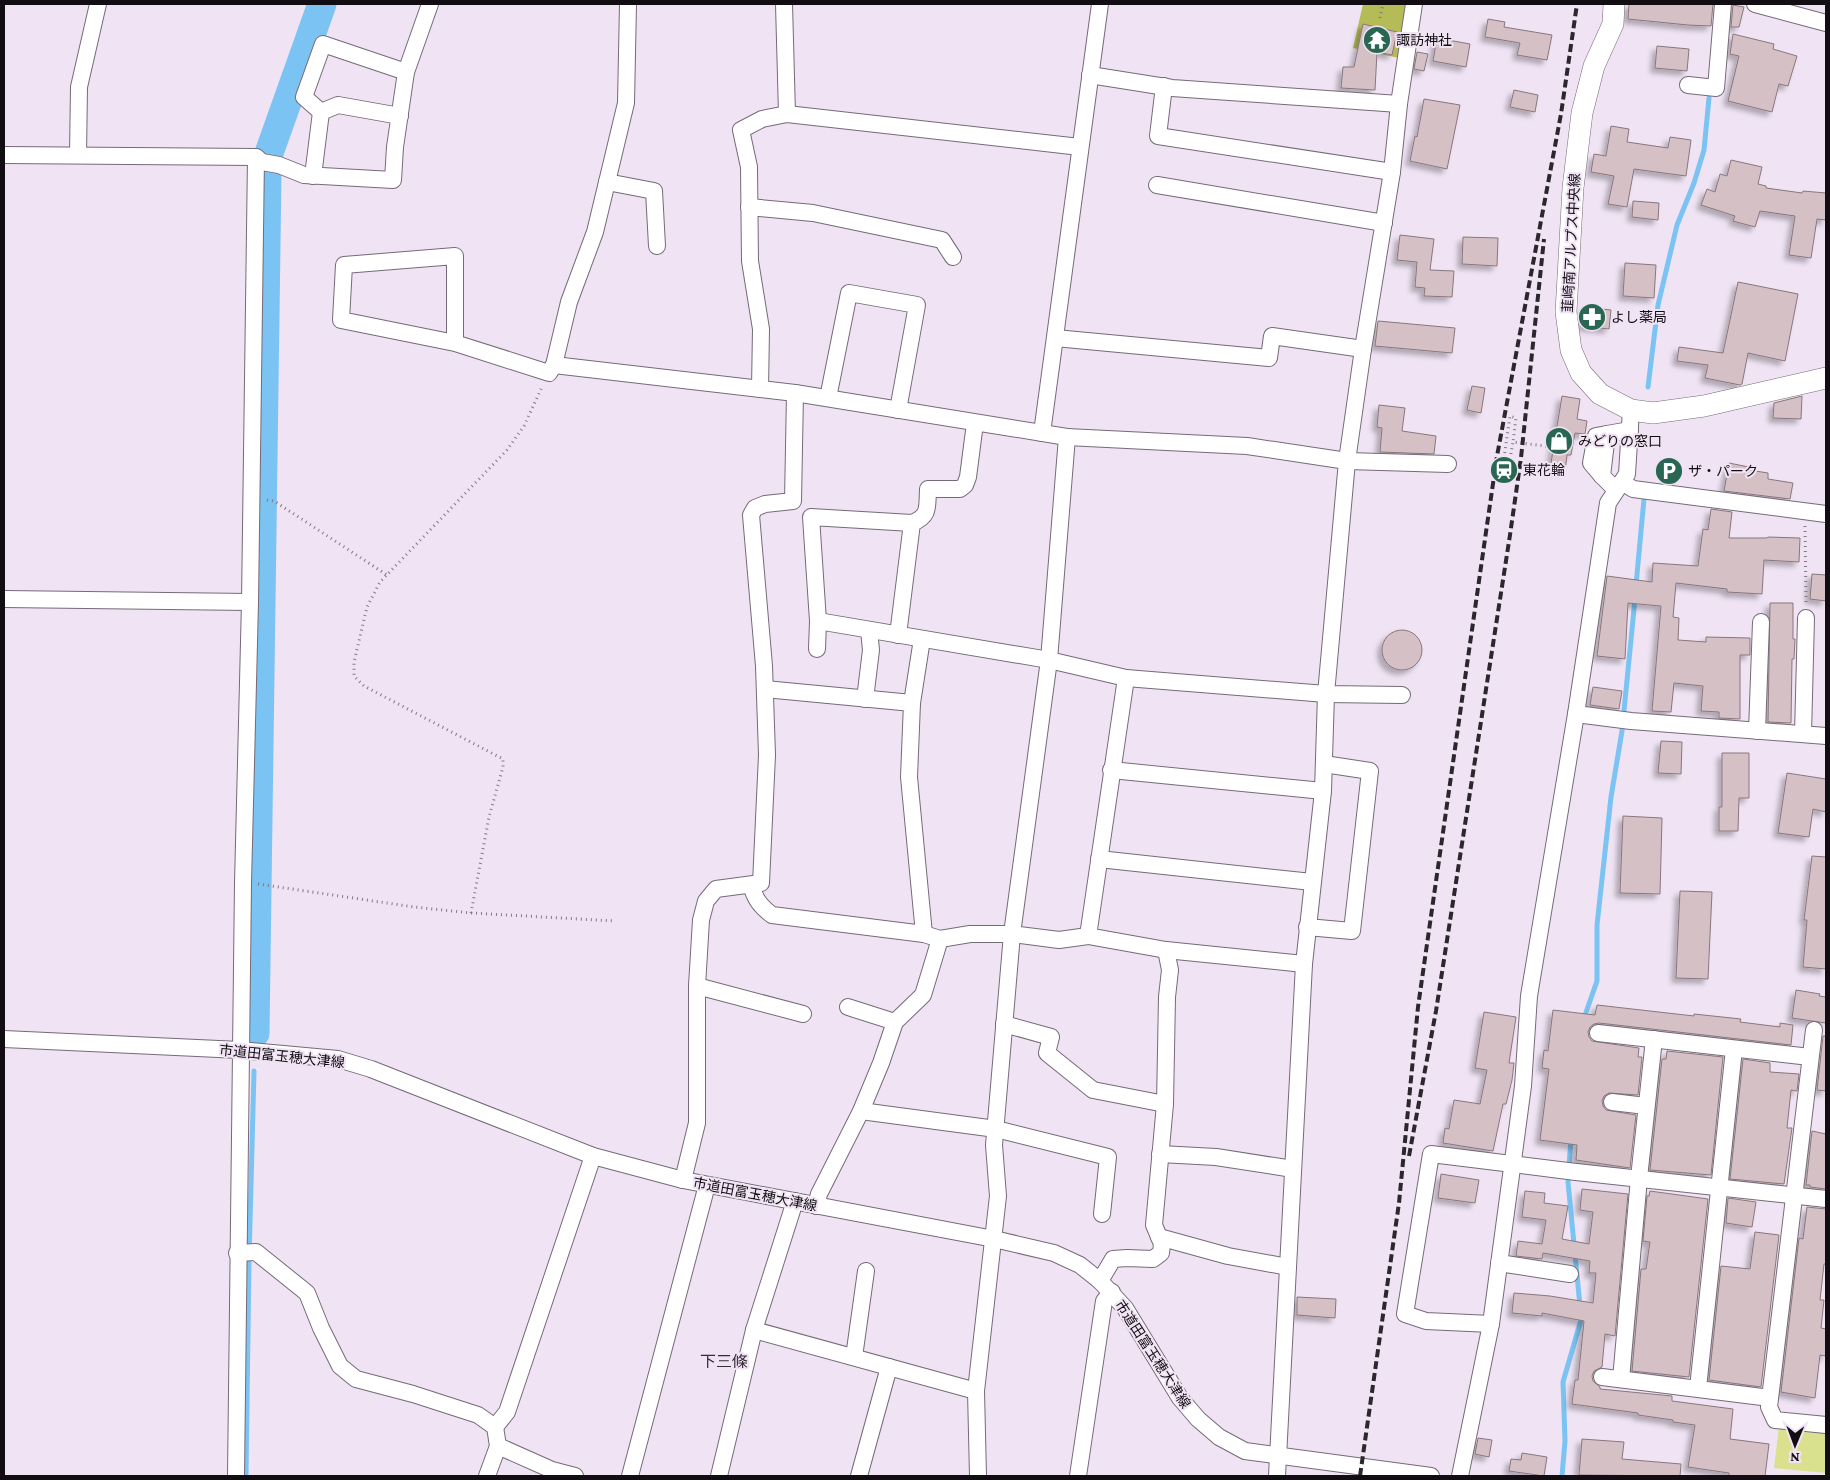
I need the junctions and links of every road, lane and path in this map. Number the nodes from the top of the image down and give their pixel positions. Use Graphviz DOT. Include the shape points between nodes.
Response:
graph roads {
  1 [pos="98,4"];
  2 [pos="430,4"];
  3 [pos="628,4"];
  4 [pos="784,4"];
  5 [pos="1100,4"];
  6 [pos="1383,4"];
  7 [pos="1414,4"];
  8 [pos="1614,4"];
  9 [pos="1723,4"];
  10 [pos="1755,4"];
  11 [pos="1380,18"];
  12 [pos="1826,23"];
  13 [pos="406,72"];
  14 [pos="1090,74"];
  15 [pos="1164,86"];
  16 [pos="1702,86"];
  17 [pos="1399,104"];
  18 [pos="321,112"];
  19 [pos="787,114"];
  20 [pos="400,116"];
  21 [pos="1080,147"];
  22 [pos="4,155"];
  23 [pos="78,155"];
  24 [pos="264,161"];
  25 [pos="1392,172"];
  26 [pos="313,176"];
  27 [pos="607,182"];
  28 [pos="1157,186"];
  29 [pos="750,207"];
  30 [pos="1384,223"];
  31 [pos="657,246"];
  32 [pos="952,257"];
  33 [pos="1055,338"];
  34 [pos="455,343"];
  35 [pos="1363,349"];
  36 [pos="551,369"];
  37 [pos="1826,378"];
  38 [pos="760,388"];
  39 [pos="795,393"];
  40 [pos="828,398"];
  41 [pos="898,410"];
  42 [pos="1631,420"];
  43 [pos="975,423"];
  44 [pos="1042,434"];
  45 [pos="1067,437"];
  46 [pos="1513,442"];
  47 [pos="1553,447"];
  48 [pos="1504,458"];
  49 [pos="1510,458"];
  50 [pos="1347,461"];
  51 [pos="1448,464"];
  52 [pos="1619,486"];
  53 [pos="270,500"];
  54 [pos="1805,512"];
  55 [pos="1826,514"];
  56 [pos="912,523"];
  57 [pos="387,574"];
  58 [pos="4,599"];
  59 [pos="250,602"];
  60 [pos="1806,618"];
  61 [pos="818,622"];
  62 [pos="1761,622"];
  63 [pos="869,630"];
  64 [pos="898,635"];
  65 [pos="922,639"];
  66 [pos="817,649"];
  67 [pos="1049,660"];
  68 [pos="1126,678"];
  69 [pos="765,689"];
  70 [pos="1326,694"];
  71 [pos="1402,695"];
  72 [pos="865,699"];
  73 [pos="912,703"];
  74 [pos="1576,714"];
  75 [pos="1757,730"];
  76 [pos="1803,734"];
  77 [pos="1826,736"];
  78 [pos="1324,764"];
  79 [pos="1111,770"];
  80 [pos="1323,791"];
  81 [pos="1099,859"];
  82 [pos="1312,882"];
  83 [pos="259,884"];
  84 [pos="751,884"];
  85 [pos="471,913"];
  86 [pos="615,921"];
  87 [pos="1307,927"];
  88 [pos="924,934"];
  89 [pos="1012,934"];
  90 [pos="1088,936"];
  91 [pos="940,938"];
  92 [pos="1166,950"];
  93 [pos="1304,964"];
  94 [pos="697,986"];
  95 [pos="848,1007"];
  96 [pos="803,1014"];
  97 [pos="895,1022"];
  98 [pos="1004,1024"];
  99 [pos="1814,1030"];
  100 [pos="1598,1033"];
  101 [pos="4,1039"];
  102 [pos="1654,1039"];
  103 [pos="1734,1048"];
  104 [pos="240,1050"];
  105 [pos="1810,1057"];
  106 [pos="1612,1102"];
  107 [pos="1165,1104"];
  108 [pos="1646,1106"];
  109 [pos="861,1111"];
  110 [pos="996,1129"];
  111 [pos="1160,1154"];
  112 [pos="593,1156"];
  113 [pos="1513,1164"];
  114 [pos="1293,1169"];
  115 [pos="1639,1178"];
  116 [pos="683,1180"];
  117 [pos="707,1185"];
  118 [pos="1719,1187"];
  119 [pos="1795,1195"];
  120 [pos="1826,1199"];
  121 [pos="795,1201"];
  122 [pos="816,1206"];
  123 [pos="1102,1214"];
  124 [pos="1159,1237"];
  125 [pos="994,1239"];
  126 [pos="245,1253"];
  127 [pos="1500,1263"];
  128 [pos="1288,1267"];
  129 [pos="866,1271"];
  130 [pos="1570,1274"];
  131 [pos="1106,1286"];
  132 [pos="1491,1324"];
  133 [pos="754,1330"];
  134 [pos="854,1357"];
  135 [pos="889,1367"];
  136 [pos="1602,1377"];
  137 [pos="1621,1379"];
  138 [pos="1698,1388"];
  139 [pos="976,1391"];
  140 [pos="1770,1398"];
  141 [pos="1826,1425"];
  142 [pos="495,1427"];
  143 [pos="498,1446"];
  144 [pos="1278,1457"];
  145 [pos="236,1476"];
  146 [pos="487,1476"];
  147 [pos="575,1476"];
  148 [pos="630,1476"];
  149 [pos="719,1476"];
  150 [pos="860,1476"];
  151 [pos="978,1476"];
  152 [pos="1078,1476"];
  153 [pos="1277,1476"];
  154 [pos="1431,1476"];
  155 [pos="1460,1476"];
  1 -- 23 [label="street" via="79,87"];
  2 -- 13 [label="street"];
  3 -- 27 [label="street" via="626,103"];
  4 -- 19 [label="street"];
  5 -- 14 [label="street"];
  6 -- 11 [label="path"];
  7 -- 17 [label="street"];
  8 -- 42 [label="main road, 韮崎南アルプス中央線" via="1613,24 1594,66 1582,113 1573,188 1566,312 1571,350 1581,373"];
  9 -- 16 [label="street" via="1716,88"];
  10 -- 12 [label="street"];
  13 -- 18 [label="street" via="323,44 304,97"];
  13 -- 20 [label="street"];
  14 -- 15 [label="street"];
  14 -- 21 [label="street"];
  15 -- 17 [label="street"];
  15 -- 25 [label="street" via="1158,136"];
  17 -- 25 [label="street"];
  18 -- 20 [label="street" via="338,105"];
  18 -- 26 [label="street"];
  19 -- 21 [label="street"];
  19 -- 29 [label="street" via="762,119 741,130 749,167"];
  20 -- 26 [label="street" via="392,180"];
  21 -- 33 [label="street"];
  22 -- 23 [label="street"];
  23 -- 24 [label="street"];
  24 -- 26 [label="street"];
  24 -- 59 [label="street"];
  25 -- 30 [label="street"];
  27 -- 31 [label="street" via="654,192"];
  27 -- 36 [label="street" via="595,232 569,302"];
  28 -- 30 [label="street"];
  29 -- 32 [label="street" via="813,213 942,240"];
  29 -- 38 [label="street" via="750,260 761,330"];
  30 -- 35 [label="street"];
  33 -- 35 [label="street" via="1269,358 1272,336"];
  33 -- 44 [label="street"];
  34 -- 34 [label="street" via="455,256 344,265 341,320"];
  34 -- 36 [label="street"];
  35 -- 50 [label="street"];
  36 -- 38 [label="street"];
  36 -- 57 [label="path" via="524,426 507,450"];
  37 -- 42 [label="main road, 韮崎南アルプス中央線"];
  38 -- 39 [label="street"];
  39 -- 40 [label="street"];
  39 -- 69 [label="street" via="793,500 765,504 755,508 751,515"];
  40 -- 41 [label="street"];
  40 -- 41 [label="street" via="849,293 917,305"];
  41 -- 43 [label="street"];
  42 -- 52 [label="street" via="1627,474"];
  42 -- 52 [label="street" via="1607,434 1602,476"];
  43 -- 44 [label="street"];
  43 -- 56 [label="street" via="966,485 960,490 928,490 927,512"];
  44 -- 45 [label="street"];
  45 -- 50 [label="street" via="1248,446"];
  45 -- 67 [label="street"];
  46 -- 47 [label="path"];
  46 -- 48 [label="path" via="1516,418 1510,416"];
  46 -- 49 [label="path"];
  50 -- 51 [label="street"];
  50 -- 70 [label="street"];
  52 -- 54 [label="street"];
  52 -- 74 [label="street" via="1608,503"];
  53 -- 57 [label="path"];
  54 -- 55 [label="street"];
  54 -- 60 [label="path"];
  56 -- 61 [label="street" via="811,517"];
  56 -- 64 [label="street"];
  57 -- 85 [label="path" via="367,608 354,662 354,676 364,686 503,759"];
  58 -- 59 [label="street"];
  59 -- 104 [label="street"];
  60 -- 76 [label="street"];
  61 -- 63 [label="street"];
  61 -- 66 [label="street"];
  62 -- 75 [label="street"];
  63 -- 64 [label="street"];
  63 -- 72 [label="street" via="871,650"];
  64 -- 65 [label="street"];
  65 -- 67 [label="street"];
  65 -- 73 [label="street"];
  67 -- 68 [label="street"];
  67 -- 89 [label="street"];
  68 -- 70 [label="street"];
  68 -- 79 [label="street"];
  69 -- 72 [label="street"];
  69 -- 84 [label="street" via="767,755 761,883"];
  70 -- 71 [label="street"];
  70 -- 78 [label="street"];
  72 -- 73 [label="street"];
  73 -- 88 [label="street" via="909,778"];
  74 -- 75 [label="street"];
  74 -- 113 [label="street" via="1529,996 1523,1086"];
  75 -- 76 [label="street"];
  76 -- 77 [label="street"];
  78 -- 80 [label="street"];
  78 -- 87 [label="street" via="1370,771 1352,931"];
  79 -- 80 [label="street"];
  79 -- 81 [label="street"];
  80 -- 82 [label="street"];
  81 -- 82 [label="street"];
  81 -- 90 [label="street"];
  82 -- 87 [label="street"];
  83 -- 85 [label="path"];
  84 -- 88 [label="street" via="760,906 772,915"];
  84 -- 94 [label="street" via="716,889 706,901 701,920"];
  85 -- 86 [label="path"];
  87 -- 93 [label="street"];
  88 -- 91 [label="street"];
  89 -- 90 [label="street" via="1059,940"];
  89 -- 91 [label="street"];
  89 -- 98 [label="street"];
  90 -- 92 [label="street"];
  91 -- 97 [label="street" via="924,995"];
  92 -- 93 [label="street"];
  92 -- 107 [label="street" via="1170,970"];
  93 -- 114 [label="street"];
  94 -- 96 [label="street"];
  94 -- 116 [label="street" via="697,1123"];
  95 -- 97 [label="street"];
  97 -- 109 [label="street"];
  98 -- 107 [label="street" via="1051,1037 1047,1054 1093,1090"];
  98 -- 110 [label="street"];
  99 -- 105 [label="street"];
  100 -- 102 [label="street"];
  101 -- 104 [label="street, 市道田富玉穂大津線"];
  102 -- 103 [label="street"];
  102 -- 108 [label="street"];
  103 -- 105 [label="street"];
  103 -- 118 [label="street"];
  104 -- 112 [label="street, 市道田富玉穂大津線" via="338,1059 371,1068"];
  104 -- 126 [label="street"];
  105 -- 119 [label="street"];
  106 -- 108 [label="street"];
  107 -- 111 [label="street"];
  108 -- 115 [label="street"];
  109 -- 110 [label="street"];
  109 -- 122 [label="street"];
  110 -- 123 [label="street" via="1108,1156"];
  110 -- 125 [label="street" via="998,1196"];
  111 -- 114 [label="street" via="1216,1156"];
  111 -- 124 [label="street" via="1154,1225"];
  112 -- 116 [label="street, 市道田富玉穂大津線"];
  112 -- 142 [label="street" via="507,1412"];
  113 -- 115 [label="street"];
  113 -- 127 [label="street"];
  113 -- 132 [label="street" via="1431,1154 1405,1314 1426,1321"];
  114 -- 128 [label="street"];
  115 -- 118 [label="street"];
  115 -- 137 [label="street"];
  116 -- 117 [label="street, 市道田富玉穂大津線"];
  117 -- 121 [label="street, 市道田富玉穂大津線"];
  117 -- 148 [label="street"];
  118 -- 119 [label="street"];
  118 -- 138 [label="street"];
  119 -- 120 [label="street"];
  119 -- 140 [label="street"];
  121 -- 122 [label="street, 市道田富玉穂大津線"];
  121 -- 133 [label="street"];
  122 -- 125 [label="street, 市道田富玉穂大津線"];
  124 -- 128 [label="street" via="1228,1256"];
  124 -- 131 [label="street" via="1161,1253 1153,1259 1113,1260"];
  125 -- 131 [label="street, 市道田富玉穂大津線" via="1054,1253 1080,1265"];
  125 -- 139 [label="street"];
  126 -- 142 [label="street" via="307,1293 340,1366 356,1379 478,1415"];
  126 -- 145 [label="street"];
  127 -- 130 [label="street"];
  127 -- 132 [label="street"];
  128 -- 144 [label="street"];
  129 -- 134 [label="street"];
  131 -- 144 [label="street, 市道田富玉穂大津線" via="1125,1308 1180,1398 1198,1419 1219,1437 1245,1451"];
  131 -- 152 [label="street"];
  132 -- 155 [label="street"];
  133 -- 134 [label="street"];
  133 -- 149 [label="street"];
  134 -- 135 [label="street"];
  135 -- 139 [label="street"];
  135 -- 150 [label="street"];
  136 -- 137 [label="street"];
  137 -- 138 [label="street"];
  138 -- 140 [label="street"];
  139 -- 151 [label="street"];
  140 -- 141 [label="street" via="1769,1407 1775,1420"];
  142 -- 143 [label="street"];
  143 -- 146 [label="street"];
  143 -- 147 [label="street" via="552,1470"];
  144 -- 153 [label="street"];
  144 -- 154 [label="street, 市道田富玉穂大津線"];
}
